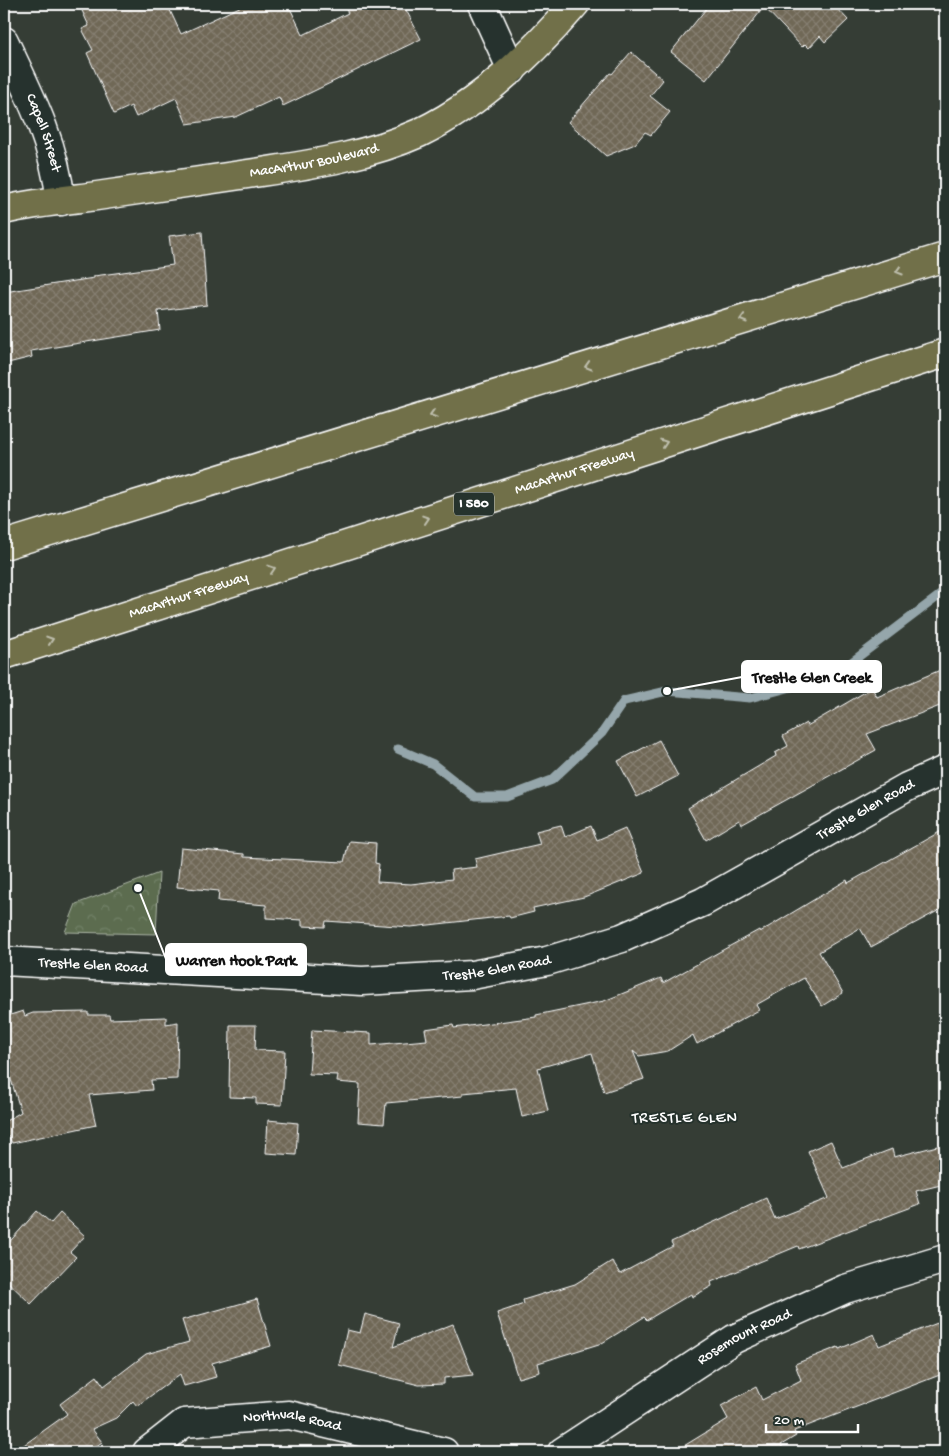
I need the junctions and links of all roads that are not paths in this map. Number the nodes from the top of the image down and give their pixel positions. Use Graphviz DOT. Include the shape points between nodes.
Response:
graph roads {
  1 [pos="482,4"];
  2 [pos="575,4"];
  3 [pos="4,41"];
  4 [pos="512,70"];
  5 [pos="61,201"];
  6 [pos="4,210"];
  7 [pos="945,257"];
  8 [pos="945,353"];
  9 [pos="4,545"];
  10 [pos="4,655"];
  11 [pos="945,770"];
  12 [pos="4,962"];
  13 [pos="945,1259"];
  14 [pos="148,1452"];
  15 [pos="444,1452"];
  16 [pos="562,1452"];
  1 -- 4 [label="street"];
  2 -- 4 [label="main road, MacArthur Boulevard"];
  3 -- 5 [label="street, Capell Street" via="42,121 57,172"];
  4 -- 5 [label="main road, MacArthur Boulevard" via="466,105 419,132 366,151 300,166"];
  5 -- 6 [label="main road, MacArthur Boulevard"];
  7 -- 9 [label="main road, one-way"];
  10 -- 8 [label="main road, MacArthur Freeway / I 580, one-way"];
  11 -- 12 [label="street, Trestle Glen Road" via="908,787 703,902 622,938 547,960 472,975 362,981"];
  13 -- 16 [label="street, Rosemount Road" via="845,1289 734,1339"];
  14 -- 15 [label="street, Northvale Road" via="184,1423 289,1415"];
}
